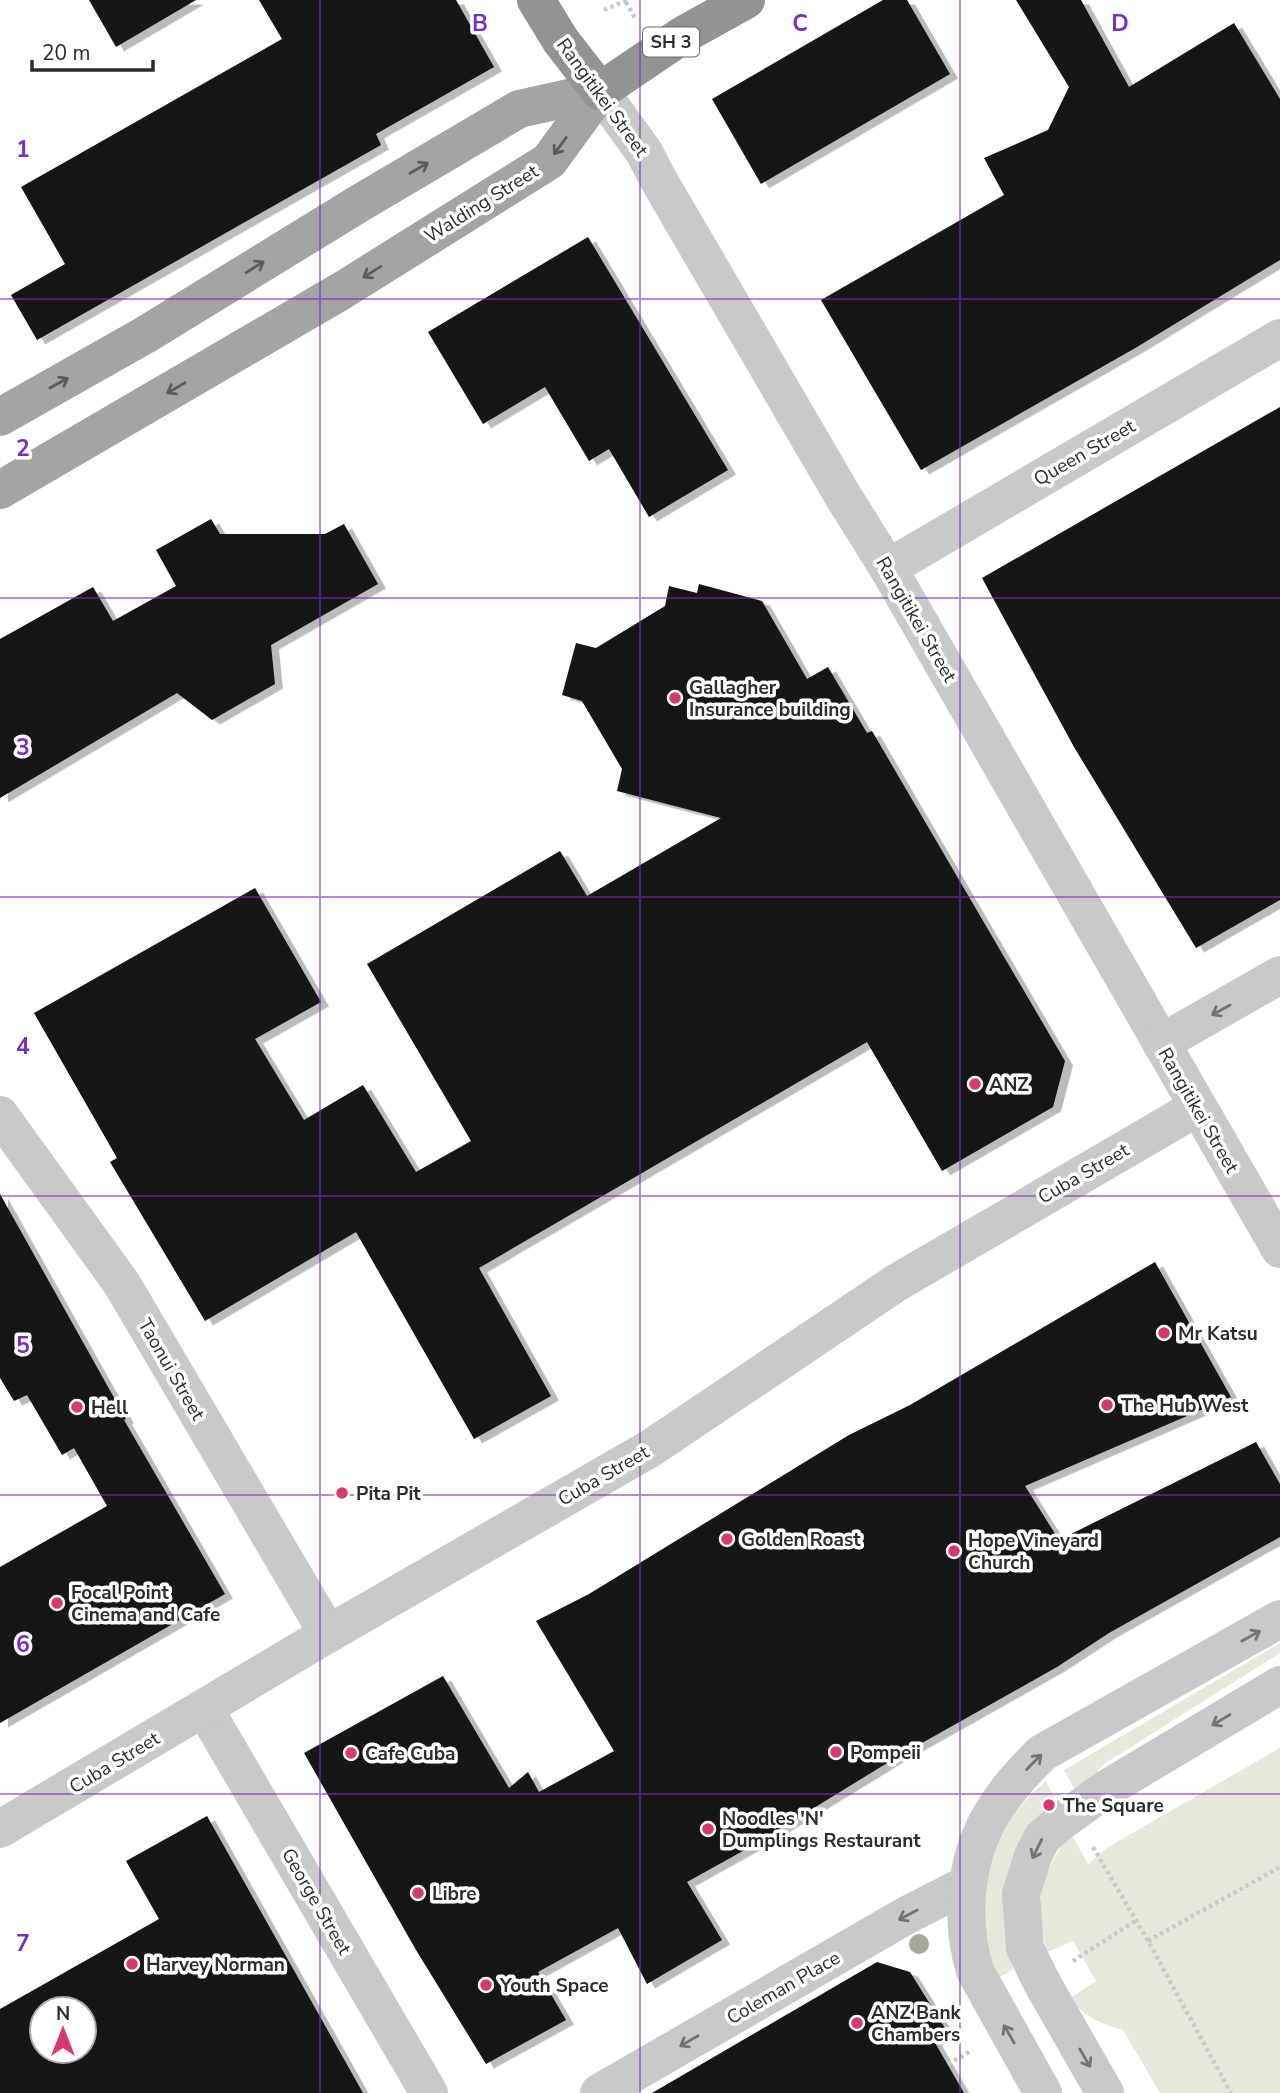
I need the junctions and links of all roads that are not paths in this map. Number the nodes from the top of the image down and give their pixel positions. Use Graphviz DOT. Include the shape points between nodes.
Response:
graph roads {
  1 [pos="536,0"];
  2 [pos="746,0"];
  3 [pos="600,91"];
  4 [pos="1280,338"];
  5 [pos="0,417"];
  6 [pos="0,489"];
  7 [pos="888,568"];
  8 [pos="1280,975"];
  9 [pos="1161,1043"];
  10 [pos="1198,1107"];
  11 [pos="0,1115"];
  12 [pos="1280,1249"];
  13 [pos="1280,1619"];
  14 [pos="328,1634"];
  15 [pos="1280,1685"];
  16 [pos="204,1708"];
  17 [pos="0,1829"];
  18 [pos="968,1884"];
  19 [pos="429,2093"];
  20 [pos="599,2093"];
  21 [pos="1043,2093"];
  22 [pos="1105,2093"];
  1 -- 3 [label="highway, Rangitikei Street"];
  2 -- 3 [label="highway, SH 3" via="683,35"];
  5 -- 3 [label="main road, one-way" via="519,109"];
  3 -- 6 [label="main road, Walding Street, one-way" via="549,161 331,297"];
  3 -- 7 [label="street, Rangitikei Street" via="645,152"];
  4 -- 7 [label="street, Queen Street"];
  7 -- 9 [label="street, Rangitikei Street"];
  8 -- 9 [label="street, one-way"];
  9 -- 10 [label="street, Rangitikei Street"];
  10 -- 12 [label="street, Rangitikei Street"];
  10 -- 14 [label="street, Cuba Street" via="896,1283 651,1448"];
  11 -- 14 [label="street, Taonui Street" via="122,1284"];
  18 -- 13 [label="street, one-way" via="990,1816 1014,1781 1042,1753"];
  14 -- 16 [label="street, Cuba Street"];
  15 -- 22 [label="street, one-way" via="1106,1789 1042,1838 1033,1856 1021,1894 1025,1948"];
  16 -- 17 [label="street, Cuba Street"];
  16 -- 19 [label="street, George Street"];
  18 -- 20 [label="street, Coleman Place, one-way"];
  21 -- 18 [label="street, one-way" via="975,1971 967,1934"];
}
